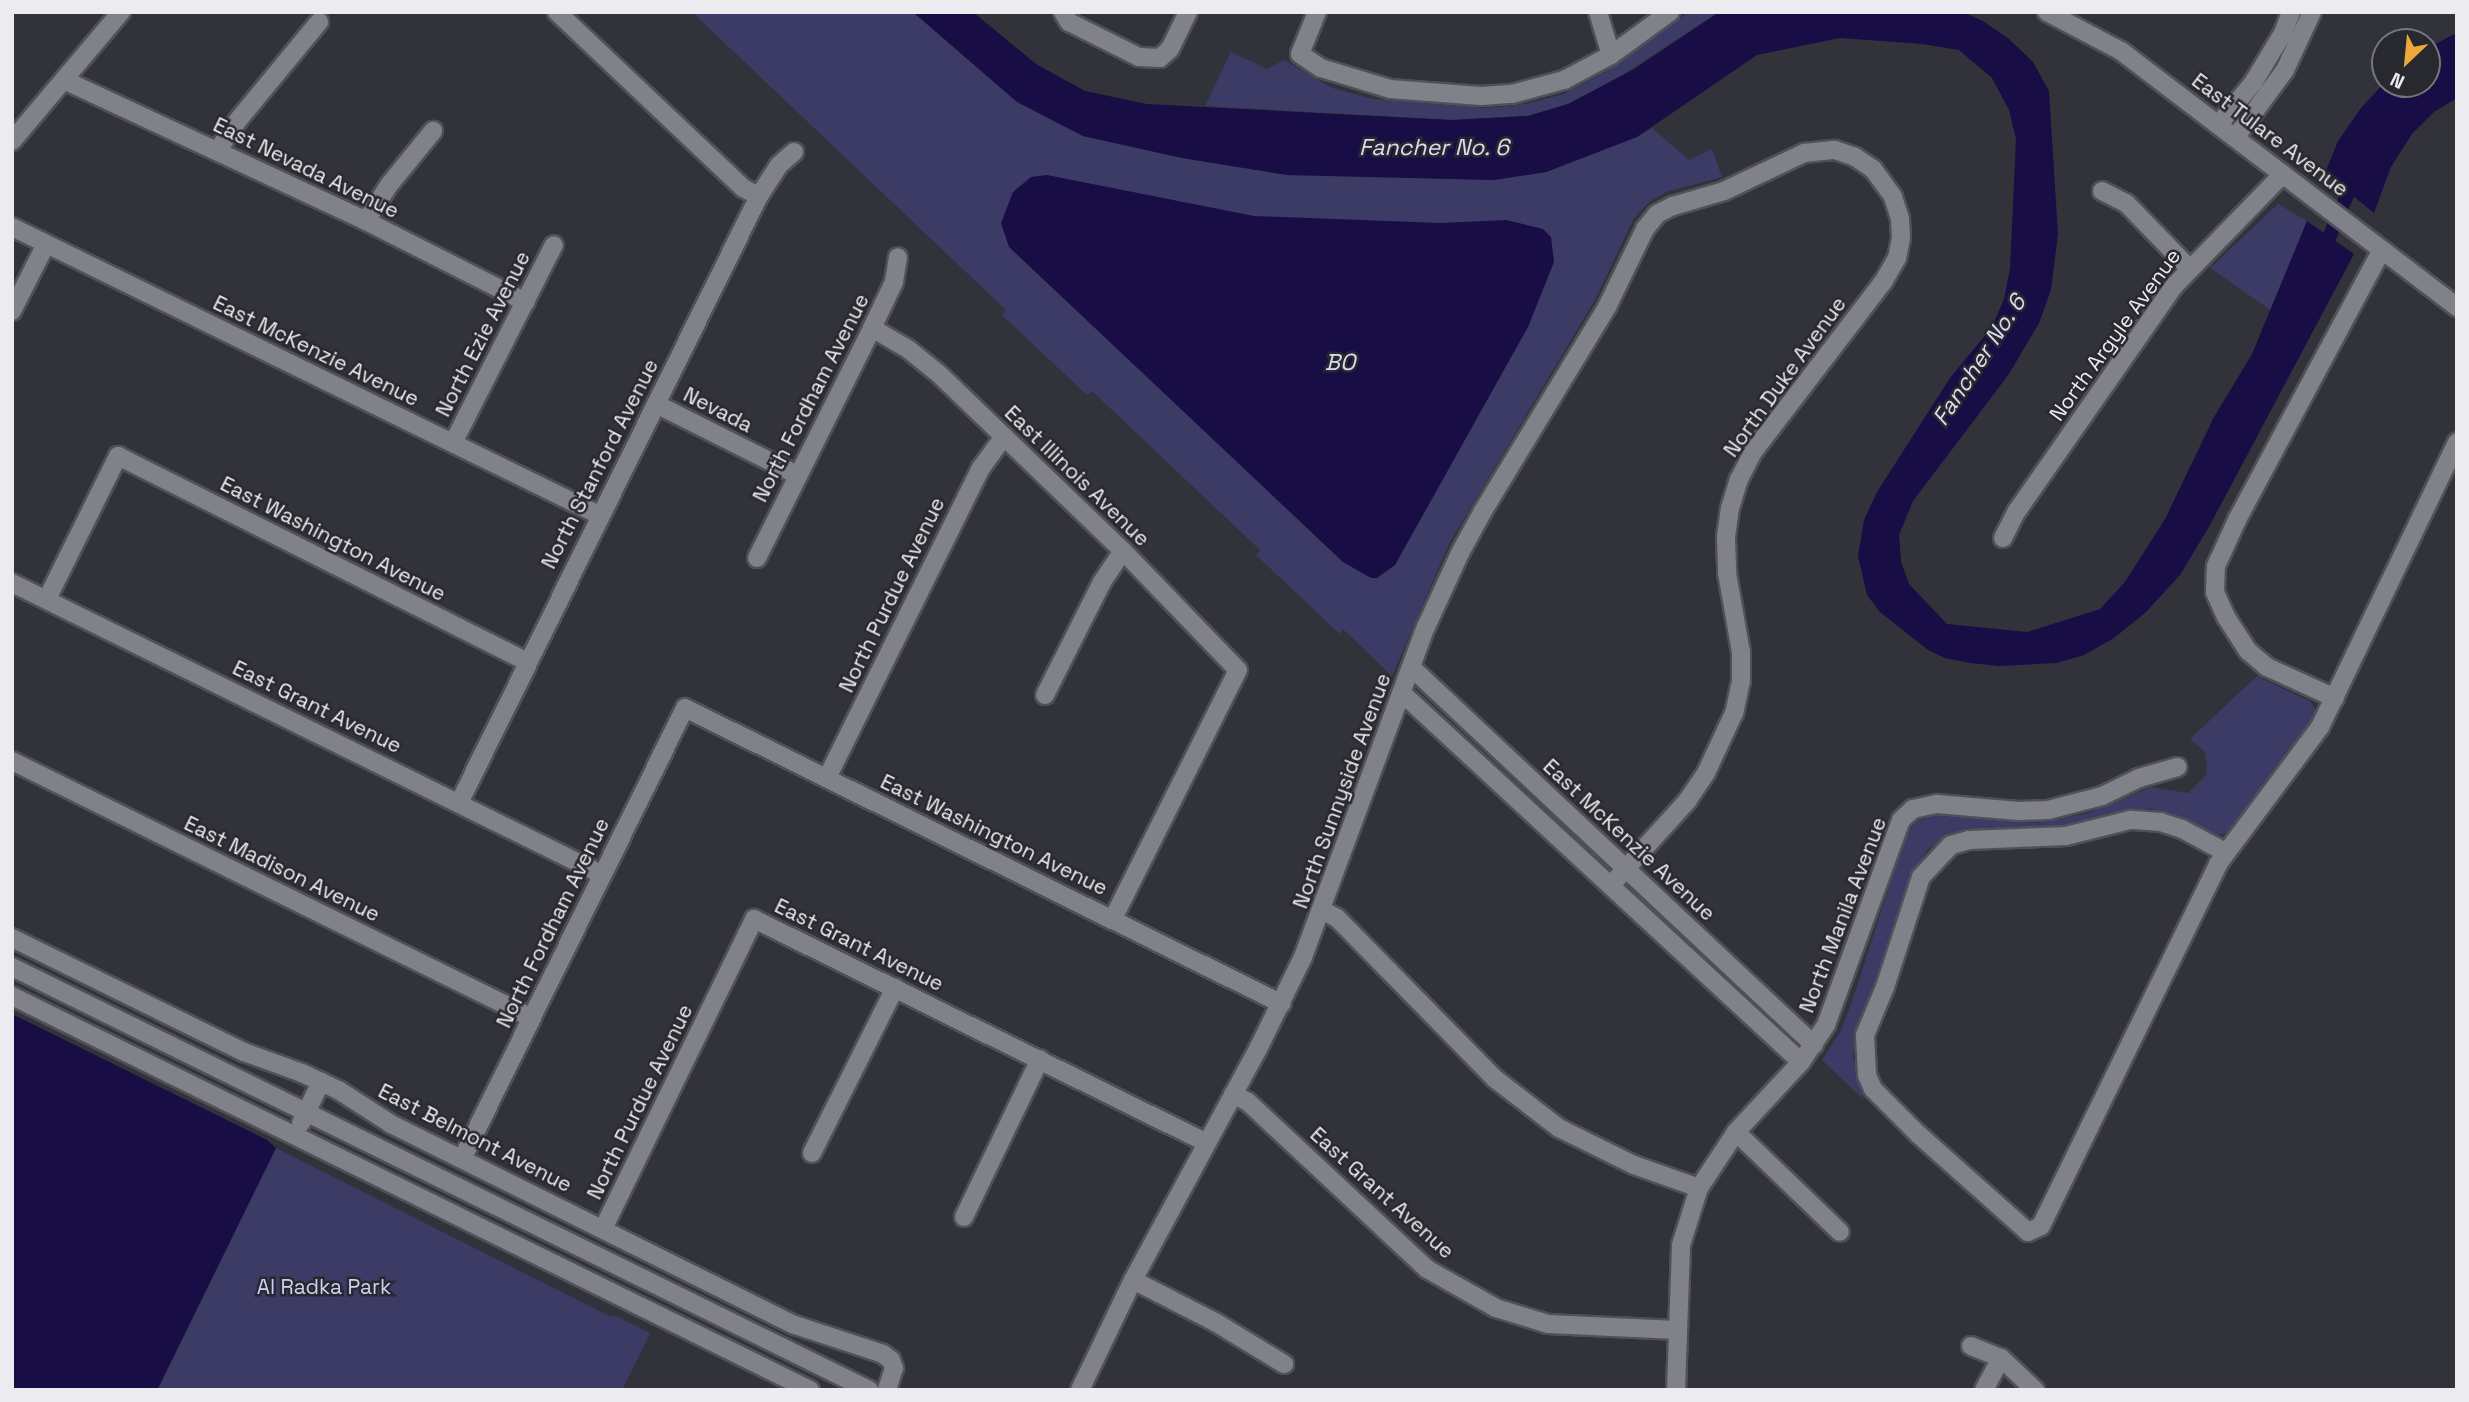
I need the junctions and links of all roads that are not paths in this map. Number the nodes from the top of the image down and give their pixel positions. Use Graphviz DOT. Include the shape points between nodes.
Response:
graph roads {
  1 [pos="121,12"];
  2 [pos="557,12"];
  3 [pos="1063,12"];
  4 [pos="1188,12"];
  5 [pos="1317,12"];
  6 [pos="1598,12"];
  7 [pos="1670,12"];
  8 [pos="2047,12"];
  9 [pos="2291,12"];
  10 [pos="2312,12"];
  11 [pos="319,22"];
  12 [pos="1611,55"];
  13 [pos="64,80"];
  14 [pos="2218,125"];
  15 [pos="433,131"];
  16 [pos="2235,138"];
  17 [pos="12,141"];
  18 [pos="218,150"];
  19 [pos="794,152"];
  20 [pos="2283,174"];
  21 [pos="2102,191"];
  22 [pos="759,196"];
  23 [pos="1893,197"];
  24 [pos="366,220"];
  25 [pos="12,227"];
  26 [pos="46,244"];
  27 [pos="554,245"];
  28 [pos="2382,250"];
  29 [pos="898,257"];
  30 [pos="2189,268"];
  31 [pos="526,302"];
  32 [pos="2457,307"];
  33 [pos="12,312"];
  34 [pos="872,328"];
  35 [pos="656,404"];
  36 [pos="1004,436"];
  37 [pos="2457,442"];
  38 [pos="453,443"];
  39 [pos="797,475"];
  40 [pos="599,515"];
  41 [pos="2003,538"];
  42 [pos="1123,551"];
  43 [pos="757,558"];
  44 [pos="12,583"];
  45 [pos="47,599"];
  46 [pos="528,662"];
  47 [pos="1412,668"];
  48 [pos="1404,694"];
  49 [pos="1045,695"];
  50 [pos="2334,698"];
  51 [pos="685,708"];
  52 [pos="12,761"];
  53 [pos="2177,767"];
  54 [pos="827,778"];
  55 [pos="459,803"];
  56 [pos="2225,852"];
  57 [pos="1627,868"];
  58 [pos="601,874"];
  59 [pos="1611,885"];
  60 [pos="1322,910"];
  61 [pos="754,919"];
  62 [pos="1112,920"];
  63 [pos="12,938"];
  64 [pos="12,967"];
  65 [pos="895,988"];
  66 [pos="12,996"];
  67 [pos="1282,1004"];
  68 [pos="532,1018"];
  69 [pos="1814,1045"];
  70 [pos="1040,1059"];
  71 [pos="1801,1062"];
  72 [pos="321,1082"];
  73 [pos="1233,1094"];
  74 [pos="306,1113"];
  75 [pos="1736,1132"];
  76 [pos="295,1135"];
  77 [pos="1207,1143"];
  78 [pos="813,1153"];
  79 [pos="462,1159"];
  80 [pos="1699,1188"];
  81 [pos="964,1217"];
  82 [pos="603,1229"];
  83 [pos="1840,1232"];
  84 [pos="1133,1280"];
  85 [pos="600,1286"];
  86 [pos="1676,1330"];
  87 [pos="754,1333"];
  88 [pos="1971,1346"];
  89 [pos="2001,1358"];
  90 [pos="1284,1364"];
  91 [pos="810,1390"];
  92 [pos="869,1390"];
  93 [pos="887,1390"];
  94 [pos="1080,1390"];
  95 [pos="1676,1390"];
  96 [pos="1984,1390"];
  97 [pos="2035,1390"];
  1 -- 13 [label="street"];
  2 -- 22 [label="street" via="743,188"];
  3 -- 4 [label="street" via="1069,22 1139,57 1160,58 1170,49"];
  5 -- 12 [label="street" via="1300,54 1321,68 1364,83 1421,93 1481,96 1539,89"];
  6 -- 12 [label="street"];
  7 -- 12 [label="street"];
  8 -- 14 [label="street, East Tulare Avenue" via="2121,51"];
  9 -- 14 [label="street" via="2253,83"];
  10 -- 16 [label="street" via="2285,70"];
  11 -- 18 [label="street"];
  13 -- 17 [label="street"];
  13 -- 18 [label="street, East Nevada Avenue"];
  14 -- 16 [label="street, East Tulare Avenue"];
  15 -- 24 [label="street"];
  16 -- 20 [label="street, East Tulare Avenue"];
  18 -- 24 [label="street, East Nevada Avenue"];
  19 -- 22 [label="street, North Stanford Avenue" via="779,165"];
  20 -- 28 [label="street, East Tulare Avenue"];
  20 -- 30 [label="street, North Argyle Avenue"];
  21 -- 30 [label="street" via="2126,203"];
  22 -- 35 [label="street, North Stanford Avenue"];
  23 -- 47 [label="street, North Sunnyside Avenue" via="1878,175 1855,157 1821,150 1657,214 1582,351 1483,511 1442,592"];
  23 -- 57 [label="street, North Duke Avenue" via="1900,219 1897,258 1753,452 1730,508 1727,573 1741,652 1734,713 1688,800"];
  24 -- 31 [label="street, East Nevada Avenue"];
  25 -- 26 [label="street, East McKenzie Avenue"];
  26 -- 33 [label="street"];
  26 -- 38 [label="street, East McKenzie Avenue"];
  27 -- 31 [label="street, North Ezie Avenue"];
  28 -- 32 [label="street, East Tulare Avenue"];
  28 -- 50 [label="street" via="2216,566 2215,592 2248,651 2267,667"];
  29 -- 34 [label="street, North Fordham Avenue" via="894,282"];
  30 -- 41 [label="street, North Argyle Avenue" via="2017,511"];
  31 -- 38 [label="street, North Ezie Avenue"];
  34 -- 36 [label="street, East Illinois Avenue" via="940,375"];
  34 -- 39 [label="street, North Fordham Avenue"];
  35 -- 39 [label="street, Nevada"];
  35 -- 40 [label="street, North Stanford Avenue"];
  36 -- 42 [label="street, East Illinois Avenue"];
  36 -- 54 [label="street, North Purdue Avenue" via="981,468"];
  37 -- 50 [label="street"];
  38 -- 40 [label="street, East McKenzie Avenue"];
  39 -- 43 [label="street, North Fordham Avenue"];
  40 -- 46 [label="street, North Stanford Avenue"];
  42 -- 49 [label="street" via="1102,582"];
  42 -- 62 [label="street, East Illinois Avenue" via="1238,670"];
  44 -- 45 [label="street, East Grant Avenue"];
  45 -- 46 [label="street, East Washington Avenue" via="118,456"];
  45 -- 55 [label="street, East Grant Avenue"];
  46 -- 55 [label="street, North Stanford Avenue"];
  47 -- 48 [label="street, North Sunnyside Avenue"];
  47 -- 57 [label="street, East McKenzie Avenue"];
  48 -- 59 [label="street"];
  48 -- 60 [label="street, North Sunnyside Avenue"];
  50 -- 56 [label="street" via="2305,750"];
  51 -- 54 [label="street, East Washington Avenue"];
  51 -- 58 [label="street, North Fordham Avenue"];
  52 -- 68 [label="street, East Madison Avenue"];
  53 -- 69 [label="street, North Manila Avenue" via="2076,804 2019,811 1937,804 1907,813 1892,837 1844,982"];
  54 -- 62 [label="street, East Washington Avenue"];
  55 -- 58 [label="street, East Grant Avenue"];
  56 -- 56 [label="street" via="2041,1226 2028,1232 1918,1133 1873,1089 1867,1075 1865,1035 1921,877 1951,845 1969,840 2066,836 2130,820 2182,829"];
  57 -- 59 [label="street, North Duke Avenue"];
  57 -- 69 [label="street, East McKenzie Avenue"];
  58 -- 68 [label="street, North Fordham Avenue"];
  59 -- 71 [label="street"];
  60 -- 67 [label="street, North Sunnyside Avenue"];
  60 -- 80 [label="street" via="1337,918 1494,1078 1559,1128 1634,1166"];
  61 -- 65 [label="street, East Grant Avenue"];
  61 -- 82 [label="street, North Purdue Avenue"];
  62 -- 67 [label="street, East Washington Avenue"];
  63 -- 72 [label="street, East Belmont Avenue" via="244,1052"];
  64 -- 74 [label="street"];
  65 -- 70 [label="street, East Grant Avenue"];
  65 -- 78 [label="street"];
  66 -- 76 [label="street"];
  67 -- 73 [label="street, North Sunnyside Avenue"];
  68 -- 79 [label="street, North Fordham Avenue"];
  69 -- 71 [label="street, North Manila Avenue"];
  70 -- 77 [label="street, East Grant Avenue"];
  70 -- 81 [label="street"];
  71 -- 75 [label="street, North Manila Avenue"];
  72 -- 74 [label="street"];
  72 -- 79 [label="street, East Belmont Avenue"];
  73 -- 77 [label="street, North Sunnyside Avenue"];
  73 -- 86 [label="street, East Grant Avenue" via="1248,1102 1427,1269 1496,1308 1548,1325"];
  74 -- 76 [label="street"];
  74 -- 87 [label="street"];
  75 -- 80 [label="street, North Manila Avenue"];
  75 -- 83 [label="street"];
  76 -- 85 [label="street"];
  77 -- 84 [label="street, North Sunnyside Avenue"];
  79 -- 82 [label="street, East Belmont Avenue"];
  80 -- 86 [label="street, North Manila Avenue" via="1681,1245"];
  82 -- 93 [label="street, East Belmont Avenue" via="795,1325 883,1354 894,1368"];
  84 -- 90 [label="street"];
  84 -- 94 [label="street, North Sunnyside Avenue"];
  85 -- 87 [label="street" via="613,1279 700,1320"];
  85 -- 91 [label="street"];
  86 -- 95 [label="street, North Manila Avenue"];
  87 -- 92 [label="street"];
  88 -- 89 [label="street"];
  89 -- 96 [label="street"];
  89 -- 97 [label="street"];
}
